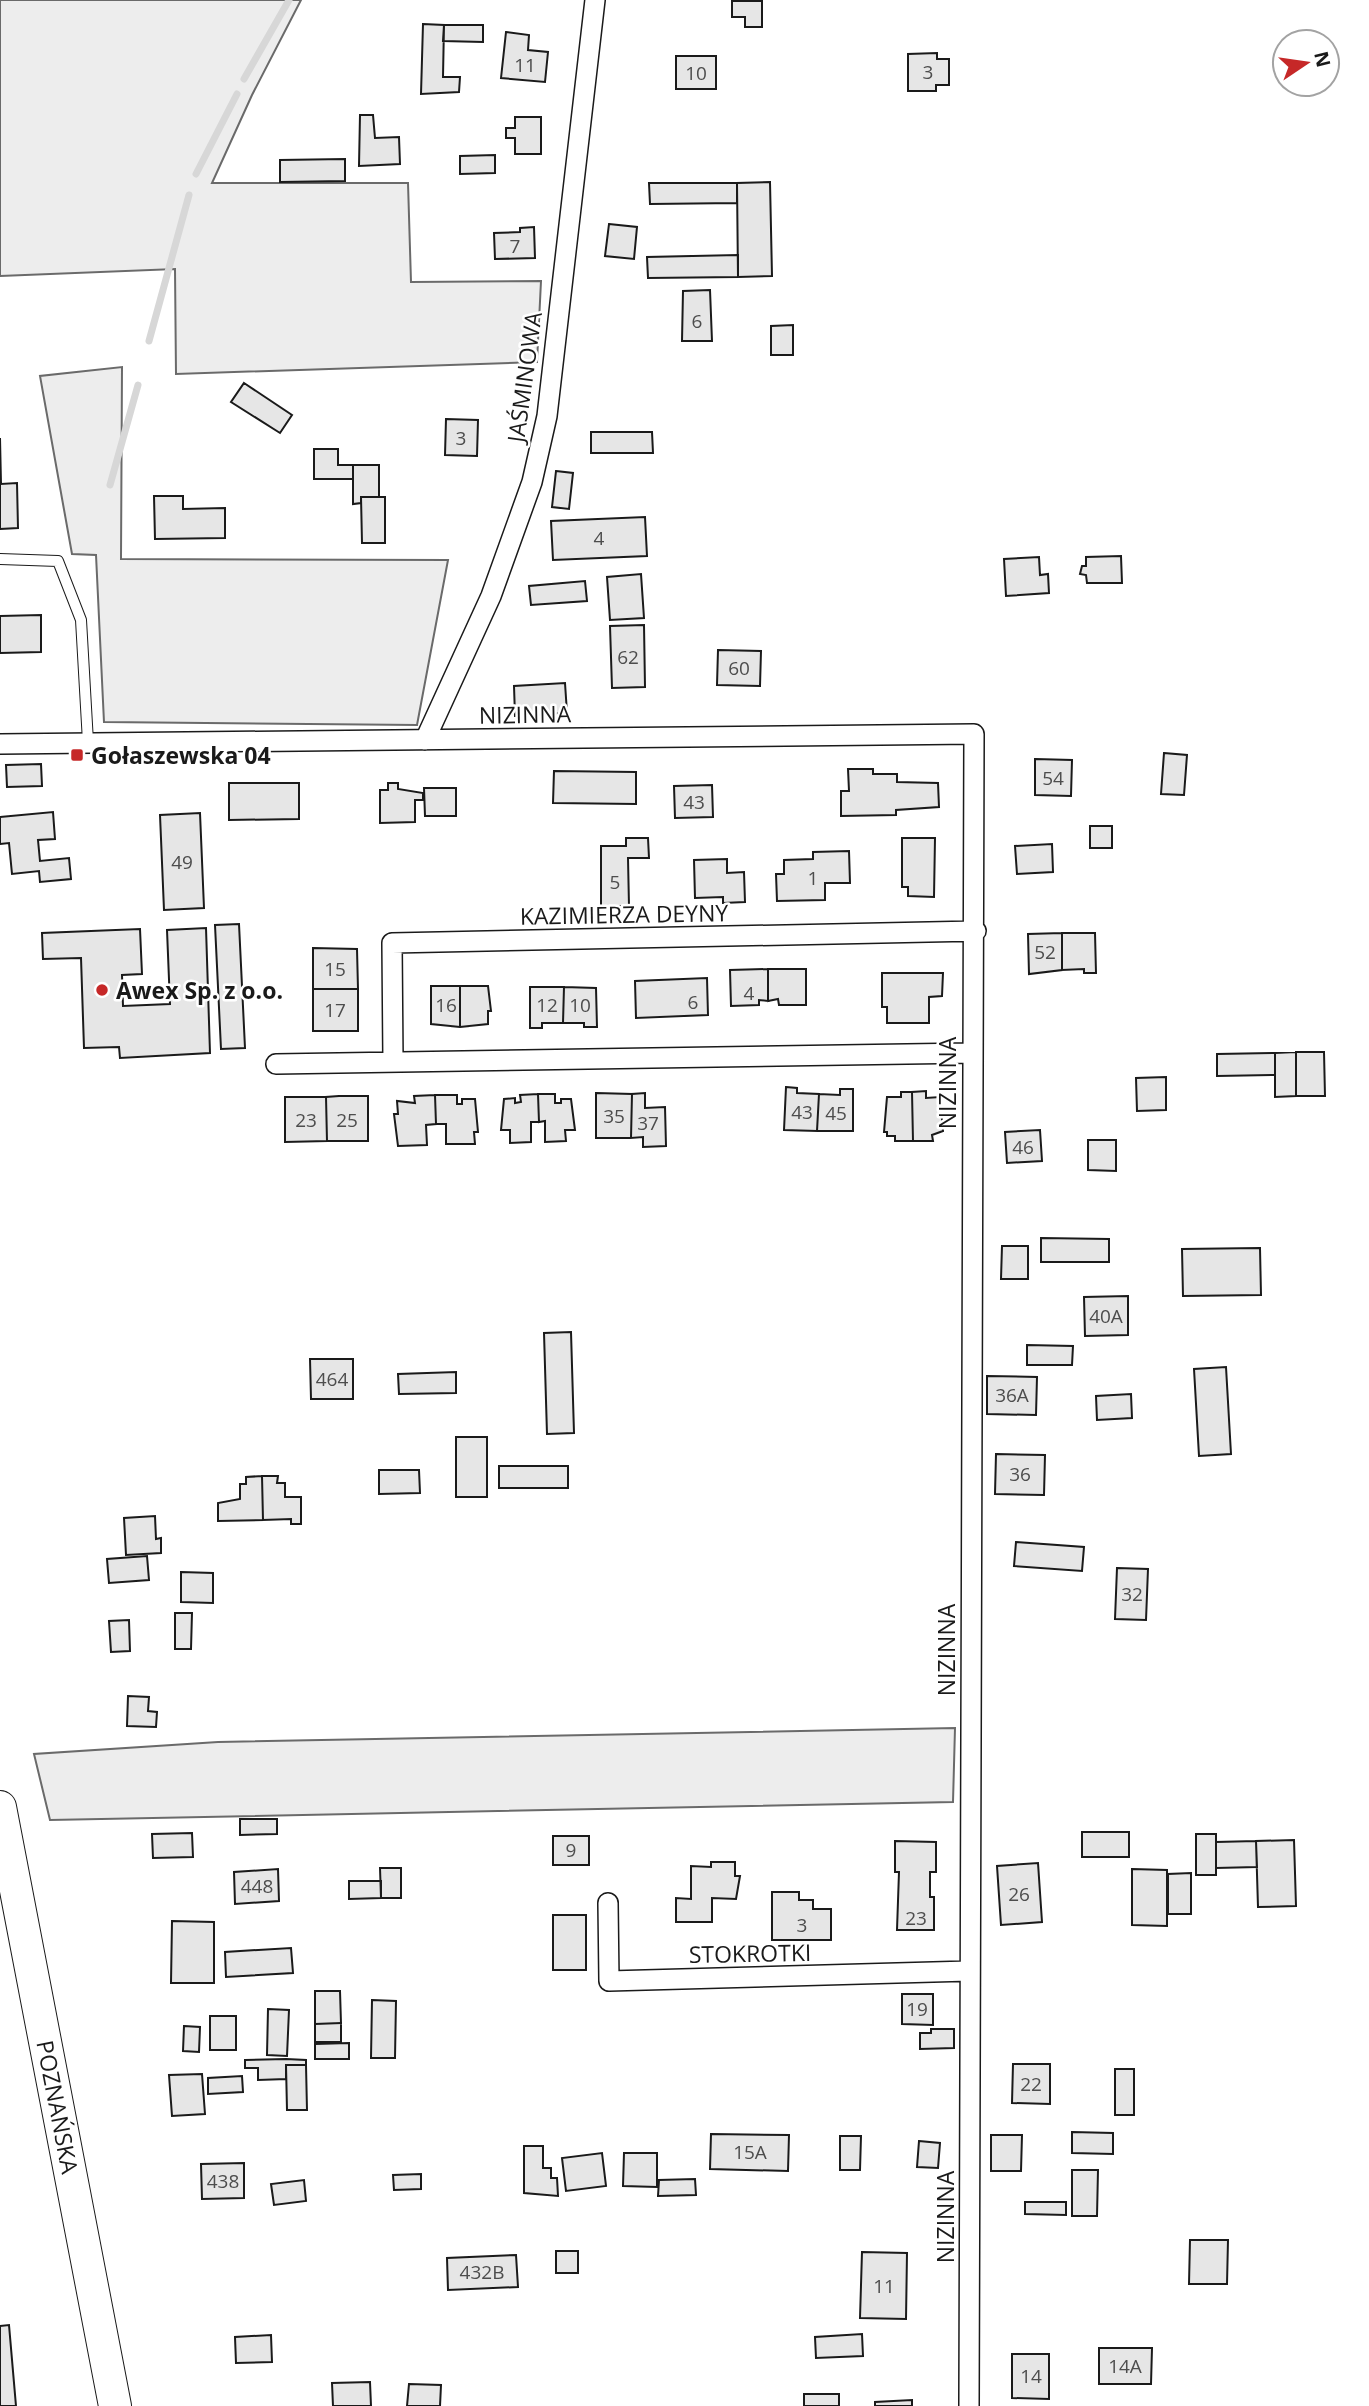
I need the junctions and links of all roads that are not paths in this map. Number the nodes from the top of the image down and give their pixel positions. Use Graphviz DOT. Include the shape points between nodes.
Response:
graph roads {
  1 [pos="595,0"];
  2 [pos="0,559"];
  3 [pos="425,740"];
  4 [pos="88,742"];
  5 [pos="0,744"];
  6 [pos="976,931"];
  7 [pos="971,1053"];
  8 [pos="393,1062"];
  9 [pos="276,1064"];
  10 [pos="0,1807"];
  11 [pos="608,1903"];
  12 [pos="970,1971"];
  13 [pos="115,2406"];
  14 [pos="969,2406"];
  1 -- 3 [label="street, JAŚMINOWA" via="547,416 532,482 491,596"];
  2 -- 4 [label="lane" via="58,561 81,620"];
  3 -- 4 [label="street, NIZINNA"];
  3 -- 6 [label="street, NIZINNA" via="974,734"];
  4 -- 5 [label="street, NIZINNA"];
  6 -- 7 [label="street, NIZINNA"];
  6 -- 8 [label="street, KAZIMIERZA DEYNY" via="392,943"];
  7 -- 8 [label="street"];
  7 -- 12 [label="street, NIZINNA"];
  8 -- 9 [label="street"];
  10 -- 13 [label="main road, POZNAŃSKA"];
  11 -- 12 [label="street, STOKROTKI" via="609,1981"];
  12 -- 14 [label="street, NIZINNA"];
}
